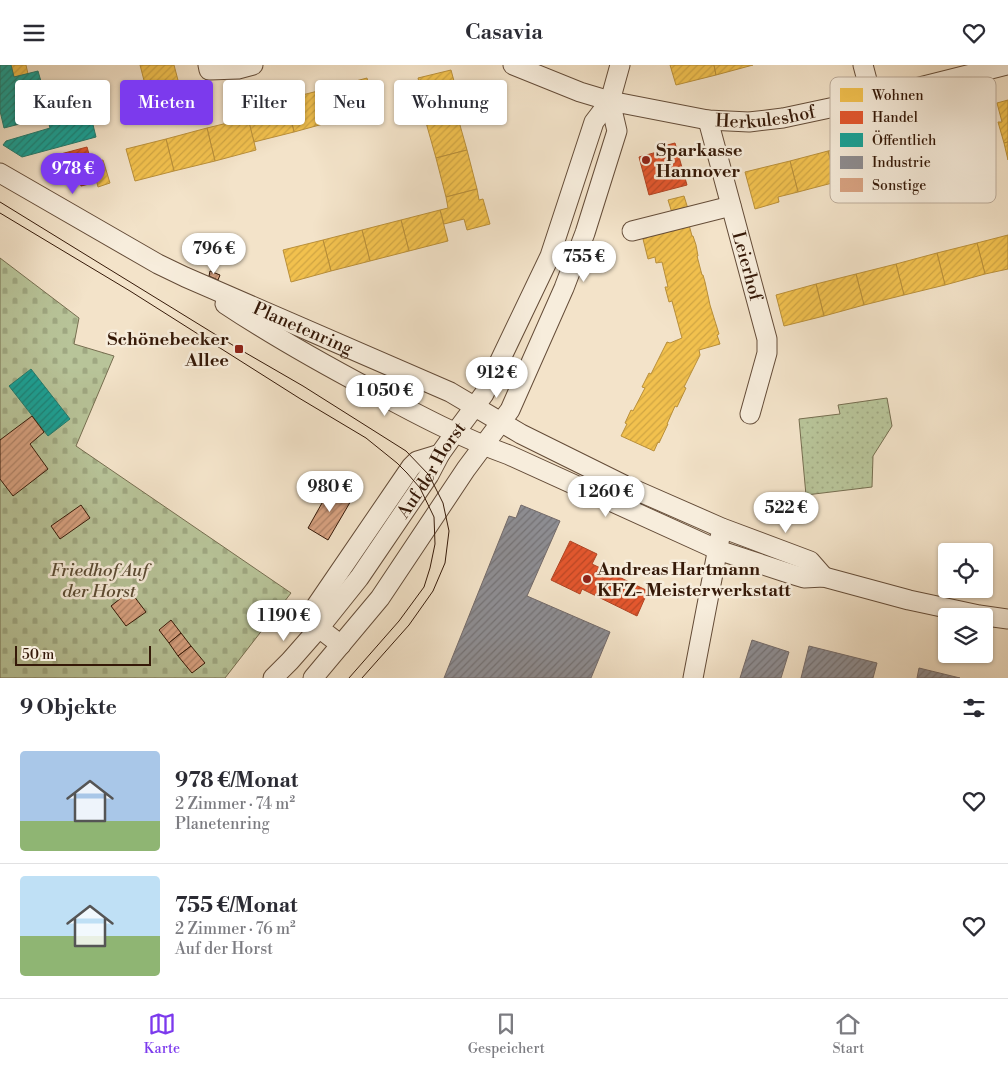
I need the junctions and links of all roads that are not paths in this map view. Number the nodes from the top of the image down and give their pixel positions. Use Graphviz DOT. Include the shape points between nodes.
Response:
graph roads {
  1 [pos="208,65"];
  2 [pos="253,65"];
  3 [pos="513,65"];
  4 [pos="620,65"];
  5 [pos="1007,65"];
  6 [pos="959,77"];
  7 [pos="610,101"];
  8 [pos="830,108"];
  9 [pos="708,119"];
  10 [pos="0,173"];
  11 [pos="731,206"];
  12 [pos="632,231"];
  13 [pos="185,277"];
  14 [pos="475,406"];
  15 [pos="750,414"];
  16 [pos="501,421"];
  17 [pos="455,433"];
  18 [pos="483,445"];
  19 [pos="722,528"];
  20 [pos="718,550"];
  21 [pos="824,577"];
  22 [pos="1008,619"];
  23 [pos="319,628"];
  24 [pos="341,645"];
  25 [pos="273,678"];
  26 [pos="313,678"];
  27 [pos="693,678"];
  1 -- 2 [label="street" via="209,70"];
  3 -- 7 [label="street, Herkuleshof"];
  4 -- 7 [label="street, Auf der Horst"];
  5 -- 6 [label="street, Herkuleshof"];
  7 -- 9 [label="street, Herkuleshof"];
  7 -- 14 [label="street, Auf der Horst" via="594,122 550,256 484,394"];
  7 -- 16 [label="street, Auf der Horst" via="617,131 585,233 510,410"];
  8 -- 9 [label="street, Herkuleshof" via="749,122"];
  9 -- 11 [label="street, Leierhof"];
  10 -- 13 [label="street, Planetenring"];
  11 -- 12 [label="street"];
  11 -- 15 [label="street, Leierhof" via="767,339 767,353"];
  13 -- 14 [label="street, Planetenring"];
  13 -- 17 [label="street, Planetenring" via="332,369"];
  14 -- 16 [label="street, Planetenring"];
  14 -- 17 [label="street, Auf der Horst"];
  16 -- 18 [label="street, Auf der Horst"];
  16 -- 19 [label="street" via="520,434 624,485"];
  17 -- 18 [label="street, Planetenring"];
  17 -- 23 [label="street, Auf der Horst" via="359,577"];
  18 -- 20 [label="street"];
  18 -- 24 [label="street, Auf der Horst" via="380,598"];
  19 -- 20 [label="street"];
  19 -- 21 [label="street" via="810,561"];
  20 -- 21 [label="street" via="804,578"];
  20 -- 27 [label="street"];
  21 -- 22 [label="street" via="909,600"];
  23 -- 24 [label="street"];
  23 -- 25 [label="street, Auf der Horst"];
  24 -- 26 [label="street, Auf der Horst"];
}
